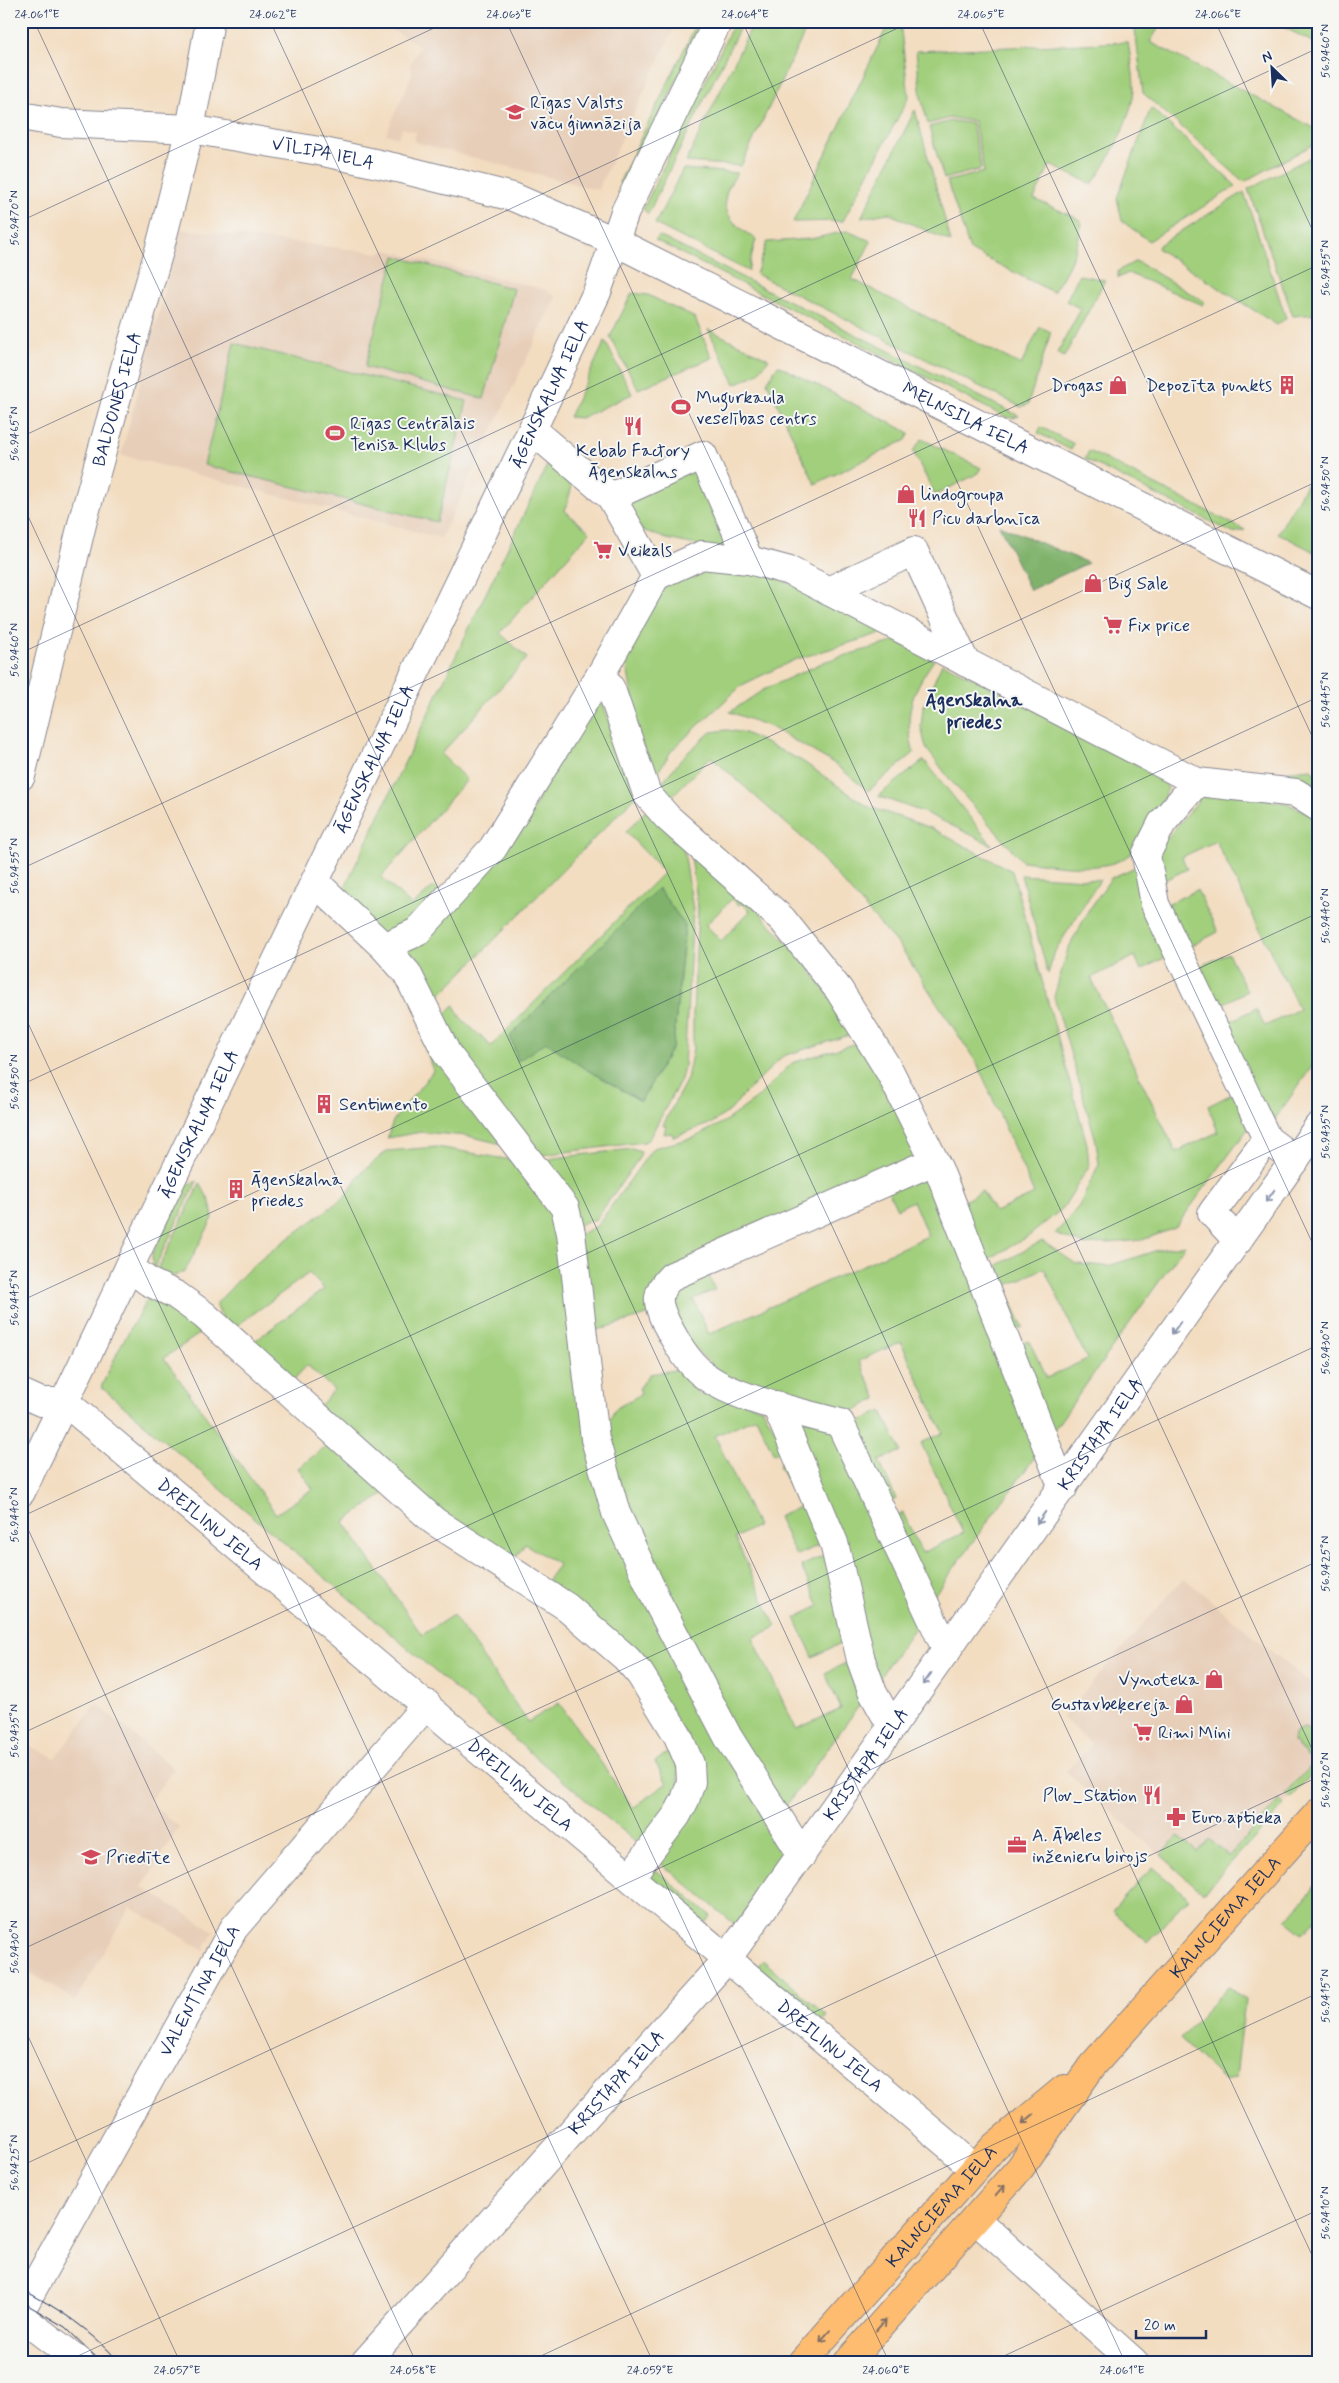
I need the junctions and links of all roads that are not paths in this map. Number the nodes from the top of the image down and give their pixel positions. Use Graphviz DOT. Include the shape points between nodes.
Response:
graph roads {
  1 [pos="210,21"];
  2 [pos="718,21"];
  3 [pos="21,116"];
  4 [pos="190,129"];
  5 [pos="614,241"];
  6 [pos="532,430"];
  7 [pos="611,498"];
  8 [pos="750,560"];
  9 [pos="656,576"];
  10 [pos="828,590"];
  11 [pos="1318,595"];
  12 [pos="964,662"];
  13 [pos="601,674"];
  14 [pos="21,776"];
  15 [pos="1197,782"];
  16 [pos="1318,807"];
  17 [pos="316,883"];
  18 [pos="384,946"];
  19 [pos="1318,1127"];
  20 [pos="1267,1139"];
  21 [pos="1295,1160"];
  22 [pos="934,1161"];
  23 [pos="1238,1241"];
  24 [pos="129,1267"];
  25 [pos="21,1393"];
  26 [pos="65,1402"];
  27 [pos="776,1405"];
  28 [pos="1063,1488"];
  29 [pos="21,1492"];
  30 [pos="947,1651"];
  31 [pos="427,1704"];
  32 [pos="892,1727"];
  33 [pos="1318,1813"];
  34 [pos="802,1855"];
  35 [pos="631,1876"];
  36 [pos="727,1958"];
  37 [pos="1092,2066"];
  38 [pos="974,2170"];
  39 [pos="975,2219"];
  40 [pos="21,2310"];
  41 [pos="21,2317"];
  42 [pos="80,2362"];
  43 [pos="365,2362"];
  44 [pos="802,2362"];
  45 [pos="848,2362"];
  46 [pos="1134,2362"];
  1 -- 4 [label="street, BALDONES IELA"];
  2 -- 5 [label="street, ĀGENSKALNA IELA"];
  3 -- 4 [label="street, VĪLIPA IELA" via="61,123"];
  4 -- 5 [label="street, VĪLIPA IELA" via="320,151 513,197"];
  4 -- 14 [label="street, BALDONES IELA" via="159,252 83,520"];
  5 -- 6 [label="street, ĀGENSKALNA IELA" via="597,292"];
  5 -- 11 [label="street, MELNSILA IELA"];
  6 -- 7 [label="street"];
  6 -- 17 [label="street, ĀGENSKALNA IELA"];
  7 -- 8 [label="street" via="703,455"];
  7 -- 9 [label="street"];
  8 -- 9 [label="street" via="702,555"];
  8 -- 10 [label="street" via="790,571"];
  9 -- 13 [label="street"];
  10 -- 12 [label="street"];
  10 -- 12 [label="street" via="914,551"];
  12 -- 15 [label="street"];
  13 -- 18 [label="street" via="493,848 417,932"];
  13 -- 22 [label="street" via="611,689 647,794 666,817 782,919 839,990 890,1072"];
  15 -- 16 [label="street" via="1296,793"];
  15 -- 20 [label="street" via="1162,823 1146,855 1155,904"];
  17 -- 18 [label="street"];
  17 -- 24 [label="street, ĀGENSKALNA IELA"];
  18 -- 34 [label="street" via="407,973 447,1054 565,1208 571,1233 595,1439 616,1513 658,1604 728,1737"];
  19 -- 21 [label="street, KRISTAPA IELA"];
  20 -- 21 [label="street"];
  20 -- 23 [label="street" via="1212,1214"];
  21 -- 23 [label="street, KRISTAPA IELA, one-way"];
  22 -- 27 [label="street" via="672,1276 661,1286 658,1295 664,1318 676,1342 698,1369 722,1385"];
  22 -- 28 [label="street"];
  23 -- 28 [label="street, KRISTAPA IELA, one-way"];
  24 -- 26 [label="street, ĀGENSKALNA IELA"];
  24 -- 35 [label="street" via="204,1315 434,1521 567,1607 640,1674 678,1736 690,1764 691,1782 677,1815"];
  25 -- 26 [label="street" via="40,1402"];
  26 -- 29 [label="street, ĀGENSKALNA IELA"];
  26 -- 31 [label="street, DREILIŅU IELA"];
  27 -- 30 [label="street" via="840,1423"];
  27 -- 32 [label="street" via="834,1543 861,1660 873,1693"];
  28 -- 30 [label="street, KRISTAPA IELA, one-way"];
  30 -- 32 [label="street, KRISTAPA IELA, one-way"];
  31 -- 35 [label="street, DREILIŅU IELA"];
  31 -- 40 [label="street, VALENTĪNA IELA" via="234,1928"];
  32 -- 34 [label="street, KRISTAPA IELA"];
  33 -- 37 [label="main road, KALNCIEMA IELA"];
  34 -- 36 [label="street, KRISTAPA IELA"];
  35 -- 36 [label="street, DREILIŅU IELA"];
  36 -- 38 [label="street, DREILIŅU IELA"];
  36 -- 43 [label="street, KRISTAPA IELA"];
  37 -- 38 [label="main road, KALNCIEMA IELA, one-way" via="995,2146"];
  39 -- 37 [label="main road, KALNCIEMA IELA, one-way" via="1020,2168"];
  38 -- 44 [label="main road, KALNCIEMA IELA, one-way"];
  45 -- 39 [label="main road, KALNCIEMA IELA, one-way"];
  39 -- 46 [label="street"];
  41 -- 42 [label="street"];
}
